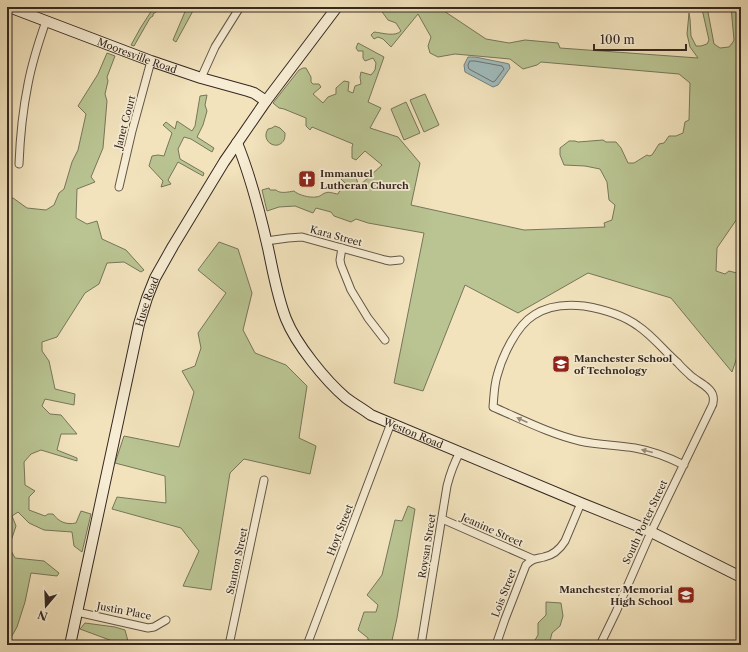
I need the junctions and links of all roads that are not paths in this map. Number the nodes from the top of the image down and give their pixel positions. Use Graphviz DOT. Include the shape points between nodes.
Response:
graph roads {
  1 [pos="9,7"];
  2 [pos="240,7"];
  3 [pos="337,7"];
  4 [pos="46,21"];
  5 [pos="151,61"];
  6 [pos="201,78"];
  7 [pos="266,101"];
  8 [pos="237,144"];
  9 [pos="19,164"];
  10 [pos="118,187"];
  11 [pos="266,241"];
  12 [pos="342,248"];
  13 [pos="400,260"];
  14 [pos="385,340"];
  15 [pos="391,423"];
  16 [pos="460,452"];
  17 [pos="684,464"];
  18 [pos="264,480"];
  19 [pos="581,503"];
  20 [pos="442,519"];
  21 [pos="651,532"];
  22 [pos="533,559"];
  23 [pos="741,577"];
  24 [pos="77,612"];
  25 [pos="166,620"];
  26 [pos="70,645"];
  27 [pos="229,645"];
  28 [pos="308,645"];
  29 [pos="421,645"];
  30 [pos="496,645"];
  31 [pos="600,645"];
  1 -- 4 [label="street, Mooresville Road"];
  2 -- 6 [label="street" via="215,47"];
  3 -- 7 [label="street, Huse Road"];
  4 -- 5 [label="street, Mooresville Road"];
  4 -- 9 [label="street" via="27,85"];
  5 -- 6 [label="street, Mooresville Road"];
  5 -- 10 [label="street, Janet Court"];
  6 -- 7 [label="street, Mooresville Road" via="254,93"];
  7 -- 8 [label="street, Huse Road"];
  8 -- 11 [label="street, Weston Road"];
  8 -- 24 [label="street, Huse Road" via="166,257 142,311"];
  11 -- 12 [label="street, Kara Street" via="302,238"];
  11 -- 15 [label="street, Weston Road" via="286,319 296,338 322,373 346,398 358,407"];
  12 -- 13 [label="street, Kara Street" via="390,261"];
  12 -- 14 [label="street" via="341,265 351,290"];
  15 -- 16 [label="street, Weston Road"];
  15 -- 28 [label="street, Hoyt Street"];
  16 -- 19 [label="street, Weston Road"];
  16 -- 20 [label="street, Roysan Street" via="449,478"];
  17 -- 17 [label="street, South Porter Street, one-way" via="636,448 594,444 563,436 493,407 499,368 515,334 533,315 567,305 606,311 638,326 713,396 712,408"];
  17 -- 21 [label="street, South Porter Street"];
  18 -- 27 [label="street, Stanton Street"];
  19 -- 21 [label="street, Weston Road"];
  19 -- 22 [label="street" via="562,547 552,555"];
  20 -- 22 [label="street, Jeanine Street"];
  20 -- 29 [label="street, Roysan Street"];
  21 -- 23 [label="street, Weston Road"];
  21 -- 31 [label="street, South Porter Street"];
  22 -- 30 [label="street, Lois Street" via="524,569"];
  24 -- 25 [label="street, Justin Place" via="148,628"];
  24 -- 26 [label="street, Huse Road"];
}
